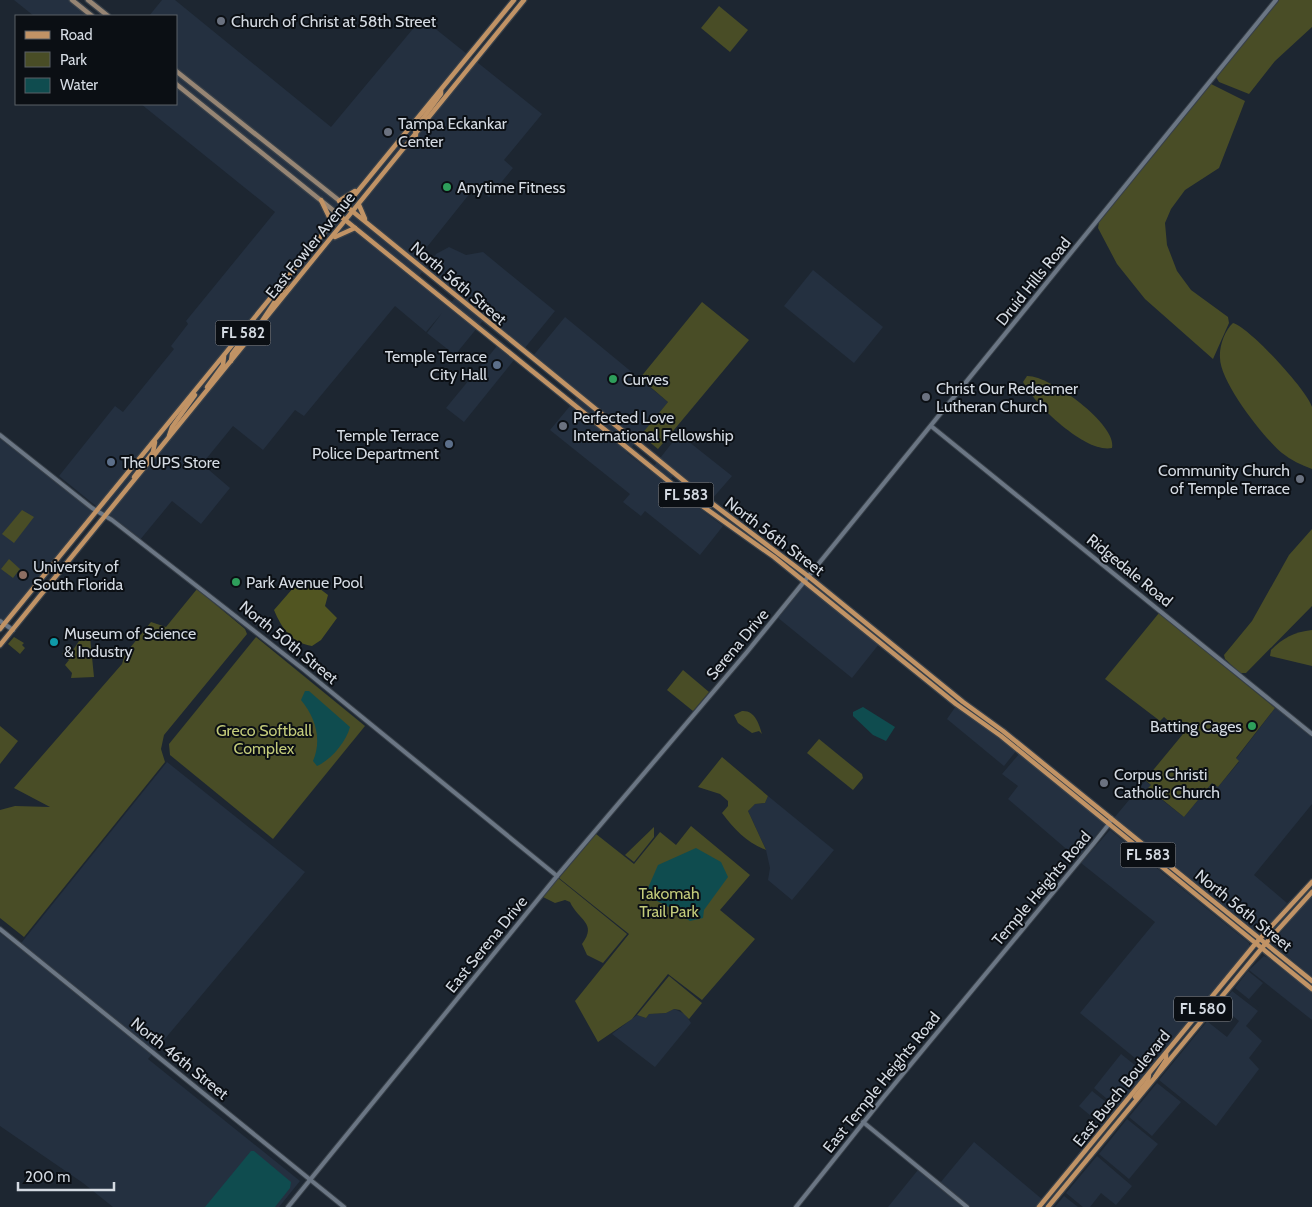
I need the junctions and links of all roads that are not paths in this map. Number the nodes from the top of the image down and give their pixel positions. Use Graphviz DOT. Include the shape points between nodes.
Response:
graph roads {
  1 [pos="72,0"];
  2 [pos="88,0"];
  3 [pos="514,0"];
  4 [pos="524,0"];
  5 [pos="1276,0"];
  6 [pos="91,15"];
  7 [pos="107,15"];
  8 [pos="178,73"];
  9 [pos="178,86"];
  10 [pos="441,90"];
  11 [pos="416,135"];
  12 [pos="360,188"];
  13 [pos="321,200"];
  14 [pos="339,200"];
  15 [pos="358,205"];
  16 [pos="346,206"];
  17 [pos="353,212"];
  18 [pos="339,215"];
  19 [pos="346,220"];
  20 [pos="367,222"];
  21 [pos="332,223"];
  22 [pos="356,228"];
  23 [pos="332,239"];
  24 [pos="286,280"];
  25 [pos="260,311"];
  26 [pos="259,327"];
  27 [pos="224,356"];
  28 [pos="231,361"];
  29 [pos="201,385"];
  30 [pos="201,397"];
  31 [pos="582,399"];
  32 [pos="576,406"];
  33 [pos="931,426"];
  34 [pos="625,434"];
  35 [pos="0,435"];
  36 [pos="170,437"];
  37 [pos="630,438"];
  38 [pos="155,441"];
  39 [pos="619,441"];
  40 [pos="624,445"];
  41 [pos="692,488"];
  42 [pos="125,491"];
  43 [pos="686,495"];
  44 [pos="97,512"];
  45 [pos="105,516"];
  46 [pos="808,576"];
  47 [pos="804,581"];
  48 [pos="2,622"];
  49 [pos="0,629"];
  50 [pos="13,630"];
  51 [pos="0,646"];
  52 [pos="683,726"];
  53 [pos="1312,734"];
  54 [pos="1022,746"];
  55 [pos="1019,751"];
  56 [pos="1049,768"];
  57 [pos="1046,773"];
  58 [pos="1069,792"];
  59 [pos="1091,802"];
  60 [pos="1111,818"];
  61 [pos="1109,824"];
  62 [pos="1130,841"];
  63 [pos="1155,853"];
  64 [pos="1166,870"];
  65 [pos="557,876"];
  66 [pos="1186,879"];
  67 [pos="1312,882"];
  68 [pos="1186,887"];
  69 [pos="1312,892"];
  70 [pos="1214,901"];
  71 [pos="0,929"];
  72 [pos="1260,939"];
  73 [pos="1266,943"];
  74 [pos="1256,944"];
  75 [pos="1261,948"];
  76 [pos="986,973"];
  77 [pos="1312,981"];
  78 [pos="1311,988"];
  79 [pos="1187,1028"];
  80 [pos="1166,1053"];
  81 [pos="1174,1055"];
  82 [pos="1149,1074"];
  83 [pos="1155,1079"];
  84 [pos="1124,1115"];
  85 [pos="863,1122"];
  86 [pos="310,1180"];
  87 [pos="288,1207"];
  88 [pos="344,1207"];
  89 [pos="796,1207"];
  90 [pos="967,1207"];
  91 [pos="1040,1207"];
  92 [pos="1048,1207"];
  1 -- 6 [label="main road"];
  2 -- 7 [label="main road"];
  3 -- 10 [label="main road, East Fowler Avenue / FL 582"];
  4 -- 11 [label="main road, East Fowler Avenue / FL 582"];
  5 -- 33 [label="street, Druid Hills Road"];
  8 -- 14 [label="main road, North 56th Street"];
  9 -- 13 [label="main road, North 56th Street"];
  10 -- 11 [label="main road" via="416,129"];
  10 -- 12 [label="main road, East Fowler Avenue / FL 582"];
  11 -- 15 [label="main road, East Fowler Avenue / FL 582"];
  12 -- 14 [label="main road"];
  12 -- 16 [label="main road, East Fowler Avenue / FL 582"];
  13 -- 18 [label="main road, North 56th Street"];
  13 -- 21 [label="main road"];
  14 -- 16 [label="main road, North 56th Street"];
  15 -- 17 [label="main road, East Fowler Avenue / FL 582"];
  15 -- 20 [label="main road"];
  16 -- 17 [label="main road, North 56th Street / FL 583"];
  16 -- 18 [label="main road, East Fowler Avenue / FL 582"];
  17 -- 19 [label="main road, East Fowler Avenue / FL 582"];
  17 -- 20 [label="main road, North 56th Street / FL 583"];
  18 -- 19 [label="main road, North 56th Street / FL 583"];
  18 -- 21 [label="main road, East Fowler Avenue / FL 582"];
  19 -- 22 [label="main road, North 56th Street / FL 583"];
  19 -- 23 [label="main road, East Fowler Avenue / FL 582"];
  20 -- 31 [label="main road, North 56th Street / FL 583"];
  21 -- 24 [label="main road, East Fowler Avenue / FL 582"];
  22 -- 23 [label="main road"];
  22 -- 32 [label="main road, North 56th Street / FL 583"];
  23 -- 26 [label="main road, East Fowler Avenue / FL 582"];
  24 -- 25 [label="main road, East Fowler Avenue / FL 582"];
  24 -- 26 [label="main road"];
  25 -- 27 [label="main road, East Fowler Avenue / FL 582"];
  25 -- 28 [label="main road" via="232,354"];
  26 -- 28 [label="main road, East Fowler Avenue / FL 582"];
  27 -- 29 [label="main road, East Fowler Avenue / FL 582"];
  27 -- 30 [label="main road" via="223,365"];
  28 -- 30 [label="main road, East Fowler Avenue / FL 582"];
  29 -- 36 [label="main road" via="172,427"];
  29 -- 38 [label="main road, East Fowler Avenue / FL 582"];
  30 -- 36 [label="main road, East Fowler Avenue / FL 582"];
  31 -- 32 [label="main road"];
  31 -- 34 [label="main road, North 56th Street / FL 583"];
  32 -- 39 [label="main road, North 56th Street / FL 583"];
  33 -- 46 [label="street, Druid Hills Road"];
  33 -- 53 [label="street, Ridgedale Road"];
  34 -- 37 [label="main road, North 56th Street / FL 583"];
  34 -- 39 [label="main road"];
  35 -- 44 [label="street, North 50th Street"];
  36 -- 42 [label="main road, East Fowler Avenue / FL 582"];
  37 -- 40 [label="main road"];
  37 -- 41 [label="main road, North 56th Street / FL 583"];
  38 -- 42 [label="main road" via="152,452"];
  38 -- 44 [label="main road, East Fowler Avenue / FL 582"];
  39 -- 40 [label="main road, North 56th Street / FL 583"];
  40 -- 43 [label="main road, North 56th Street / FL 583"];
  41 -- 43 [label="main road"];
  41 -- 46 [label="main road, North 56th Street / FL 583"];
  42 -- 45 [label="main road, East Fowler Avenue / FL 582"];
  43 -- 47 [label="main road, North 56th Street / FL 583"];
  44 -- 45 [label="street, North 50th Street"];
  44 -- 48 [label="main road, East Fowler Avenue / FL 582"];
  45 -- 50 [label="main road, East Fowler Avenue / FL 582"];
  45 -- 65 [label="street, North 50th Street" via="256,632"];
  46 -- 47 [label="street, Serena Drive"];
  46 -- 54 [label="main road, North 56th Street / FL 583" via="962,702"];
  47 -- 52 [label="street, Serena Drive"];
  47 -- 55 [label="main road, North 56th Street / FL 583"];
  48 -- 49 [label="main road, East Fowler Avenue / FL 582"];
  48 -- 50 [label="street"];
  50 -- 51 [label="main road, East Fowler Avenue / FL 582"];
  52 -- 65 [label="street, East Serena Drive"];
  54 -- 55 [label="main road"];
  54 -- 56 [label="main road, North 56th Street / FL 583"];
  55 -- 57 [label="main road, North 56th Street / FL 583"];
  56 -- 57 [label="main road"];
  56 -- 59 [label="main road, North 56th Street / FL 583"];
  57 -- 58 [label="main road, North 56th Street / FL 583"];
  58 -- 59 [label="main road"];
  58 -- 61 [label="main road, North 56th Street / FL 583"];
  59 -- 60 [label="main road, North 56th Street / FL 583"];
  60 -- 61 [label="street, Temple Heights Road"];
  60 -- 63 [label="main road, North 56th Street / FL 583"];
  61 -- 62 [label="main road, North 56th Street / FL 583"];
  61 -- 76 [label="street, Temple Heights Road"];
  62 -- 63 [label="main road" via="1150,854"];
  62 -- 64 [label="main road, North 56th Street / FL 583"];
  63 -- 66 [label="main road, North 56th Street / FL 583"];
  64 -- 66 [label="main road"];
  64 -- 68 [label="main road, North 56th Street / FL 583"];
  65 -- 86 [label="street, East Serena Drive"];
  66 -- 70 [label="main road, North 56th Street / FL 583"];
  67 -- 72 [label="main road, East Busch Boulevard"];
  68 -- 70 [label="main road" via="1192,887"];
  68 -- 74 [label="main road, North 56th Street / FL 583"];
  69 -- 73 [label="main road, East Busch Boulevard"];
  70 -- 72 [label="main road, North 56th Street / FL 583"];
  71 -- 86 [label="street, North 46th Street"];
  72 -- 73 [label="main road, North 56th Street / FL 583"];
  72 -- 74 [label="main road, East Busch Boulevard / FL 580"];
  73 -- 75 [label="main road, East Busch Boulevard / FL 580"];
  73 -- 77 [label="main road, North 56th Street / FL 583"];
  74 -- 75 [label="main road, North 56th Street / FL 583"];
  74 -- 79 [label="main road, East Busch Boulevard / FL 580"];
  75 -- 78 [label="main road, North 56th Street / FL 583"];
  75 -- 81 [label="main road, East Busch Boulevard / FL 580"];
  76 -- 85 [label="street, East Temple Heights Road"];
  79 -- 80 [label="main road, East Busch Boulevard / FL 580"];
  79 -- 81 [label="main road" via="1187,1034"];
  80 -- 82 [label="main road, East Busch Boulevard / FL 580"];
  80 -- 83 [label="main road" via="1166,1060 1154,1075"];
  81 -- 83 [label="main road, East Busch Boulevard / FL 580"];
  82 -- 84 [label="main road" via="1148,1081"];
  82 -- 91 [label="main road, East Busch Boulevard / FL 580"];
  83 -- 84 [label="main road, East Busch Boulevard / FL 580"];
  84 -- 92 [label="main road, East Busch Boulevard / FL 580"];
  85 -- 89 [label="street, East Temple Heights Road"];
  85 -- 90 [label="street"];
  86 -- 87 [label="street, East Serena Drive"];
  86 -- 88 [label="street, North 46th Street"];
}
